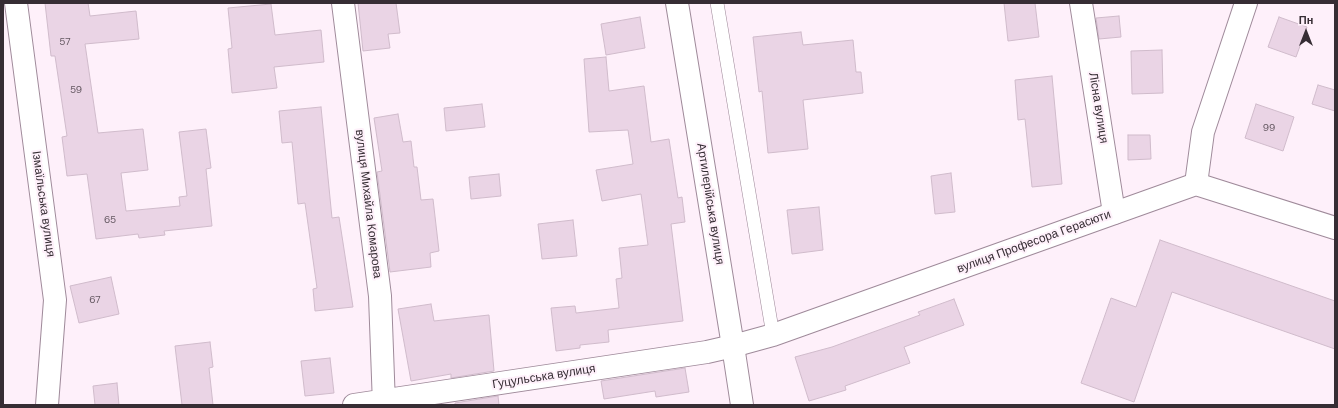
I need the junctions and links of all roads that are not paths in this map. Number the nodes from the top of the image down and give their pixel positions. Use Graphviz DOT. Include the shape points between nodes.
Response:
graph roads {
  1 [pos="16,3"];
  2 [pos="343,3"];
  3 [pos="677,3"];
  4 [pos="717,3"];
  5 [pos="1081,3"];
  6 [pos="1246,3"];
  7 [pos="1196,184"];
  8 [pos="1114,213"];
  9 [pos="1335,228"];
  10 [pos="773,335"];
  11 [pos="733,346"];
  12 [pos="384,403"];
  13 [pos="47,405"];
  14 [pos="354,405"];
  15 [pos="742,405"];
  1 -- 13 [label="street, Ізмаїльська вулиця" via="55,300"];
  2 -- 12 [label="street, вулиця Михайла Комарова" via="380,296"];
  3 -- 11 [label="street, Артилерійська вулиця"];
  4 -- 10 [label="lane"];
  5 -- 8 [label="street, Лісна вулиця"];
  6 -- 7 [label="street" via="1203,132"];
  7 -- 8 [label="street, вулиця Професора Герасюти"];
  7 -- 9 [label="street"];
  8 -- 10 [label="street, вулиця Професора Герасюти"];
  10 -- 11 [label="street, вулиця Професора Герасюти"];
  11 -- 12 [label="street, Гуцульська вулиця"];
  11 -- 15 [label="street, Артилерійська вулиця"];
  12 -- 14 [label="street, Гуцульська вулиця"];
}
